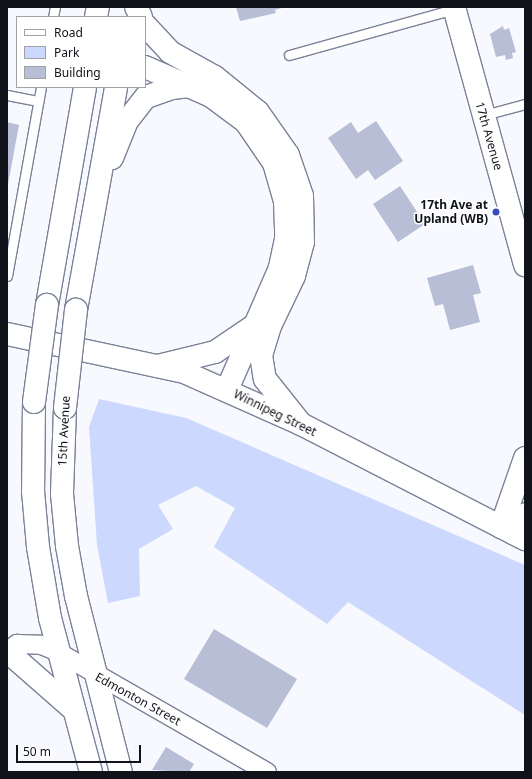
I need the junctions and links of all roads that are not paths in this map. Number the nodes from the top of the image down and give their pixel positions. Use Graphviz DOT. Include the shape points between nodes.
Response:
graph roads {
  1 [pos="136,7"];
  2 [pos="456,8"];
  3 [pos="140,16"];
  4 [pos="146,26"];
  5 [pos="289,56"];
  6 [pos="146,67"];
  7 [pos="192,86"];
  8 [pos="40,88"];
  9 [pos="85,88"];
  10 [pos="116,88"];
  11 [pos="7,95"];
  12 [pos="38,101"];
  13 [pos="525,104"];
  14 [pos="483,115"];
  15 [pos="96,196"];
  16 [pos="519,218"];
  17 [pos="525,265"];
  18 [pos="7,276"];
  19 [pos="253,327"];
  20 [pos="7,334"];
  21 [pos="158,366"];
  22 [pos="227,390"];
  23 [pos="301,424"];
  24 [pos="525,458"];
  25 [pos="525,514"];
  26 [pos="514,534"];
  27 [pos="7,652"];
  28 [pos="58,652"];
  29 [pos="96,675"];
  30 [pos="75,711"];
  31 [pos="91,772"];
  32 [pos="121,772"];
  33 [pos="267,772"];
  1 -- 3 [label="main road"];
  2 -- 5 [label="lane"];
  2 -- 14 [label="main road, 17th Avenue"];
  4 -- 23 [label="main road" via="170,52 215,77 258,112 288,154 302,196 303,242 294,276 270,326 261,355 265,379"];
  6 -- 7 [label="main road"];
  7 -- 15 [label="main road" via="160,91 138,105"];
  7 -- 19 [label="main road" via="246,122 274,163 285,201 286,239 280,268"];
  8 -- 12 [label="lane"];
  9 -- 28 [label="main road, bridge" via="47,305 34,402 33,491 37,540"];
  10 -- 15 [label="main road, 15th Avenue"];
  11 -- 12 [label="lane"];
  12 -- 18 [label="lane"];
  13 -- 14 [label="lane"];
  14 -- 16 [label="main road, 17th Avenue"];
  15 -- 29 [label="main road, 15th Avenue, bridge" via="76,310 65,408 62,494 67,546"];
  16 -- 17 [label="main road, 17th Avenue"];
  19 -- 21 [label="main road" via="215,352"];
  19 -- 22 [label="main road"];
  20 -- 21 [label="main road, Winnipeg Street"];
  21 -- 22 [label="main road, Winnipeg Street" via="184,372"];
  22 -- 23 [label="main road, Winnipeg Street"];
  23 -- 26 [label="main road, Winnipeg Street"];
  24 -- 26 [label="main road"];
  25 -- 26 [label="main road"];
  27 -- 28 [label="street, Edmonton Street" via="17,644 41,645"];
  27 -- 30 [label="main road"];
  28 -- 29 [label="street, Edmonton Street"];
  28 -- 30 [label="main road"];
  29 -- 32 [label="main road, 15th Avenue"];
  29 -- 33 [label="street, Edmonton Street"];
  30 -- 31 [label="main road"];
}
